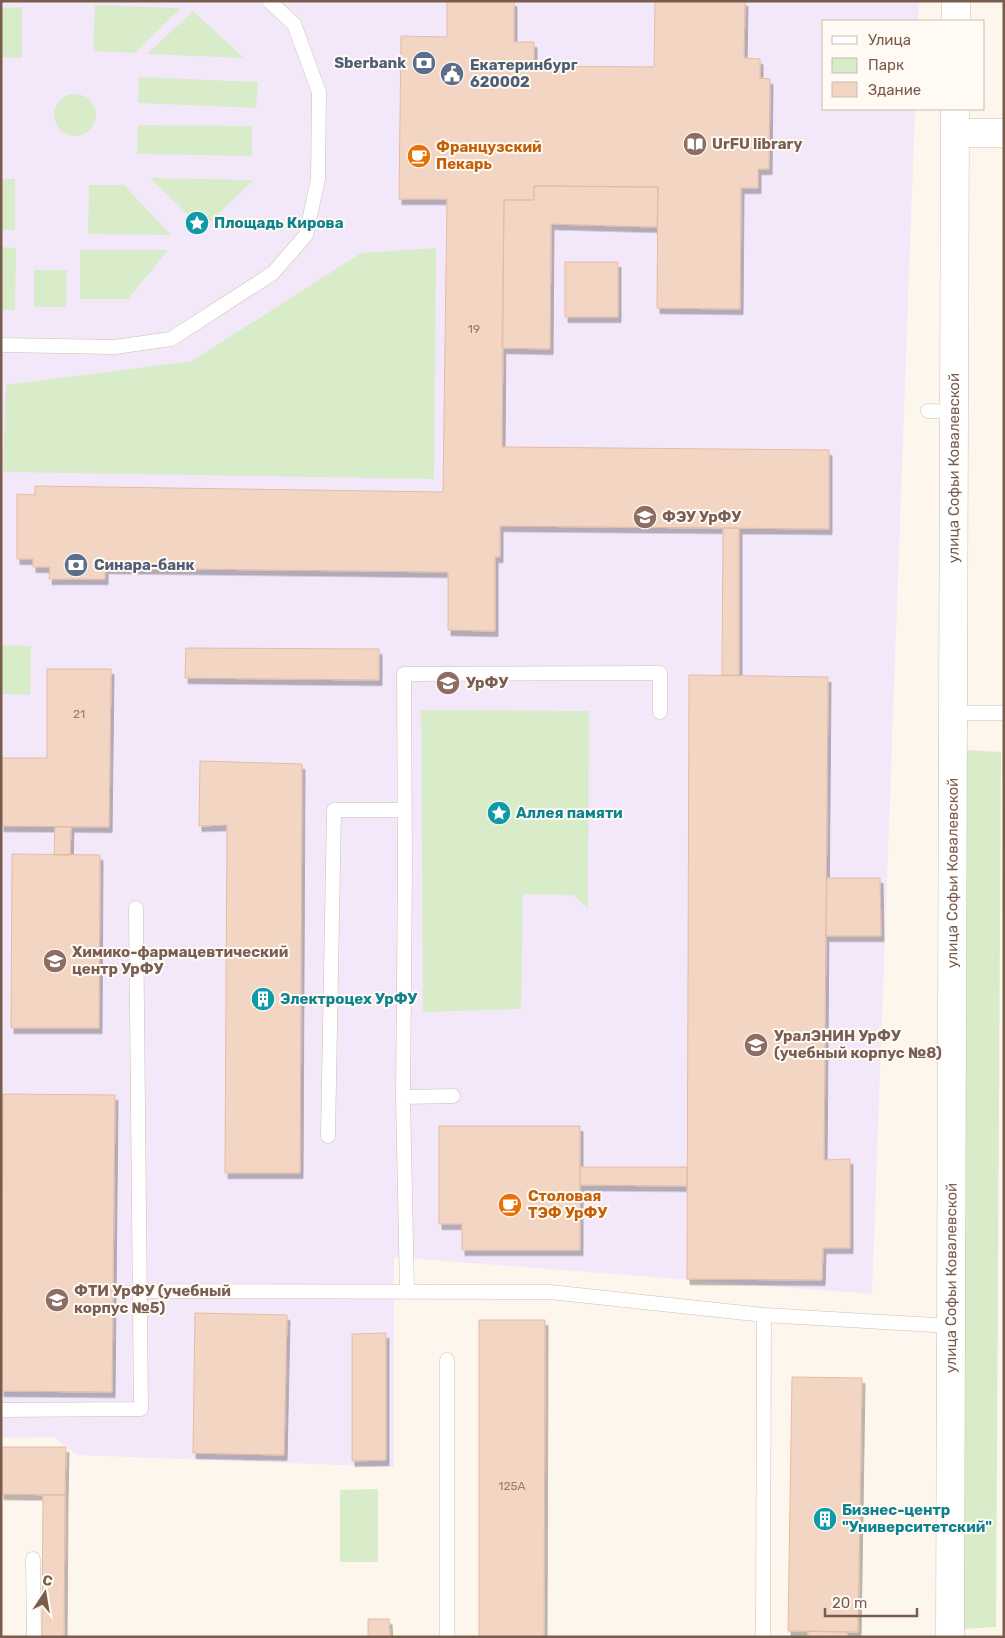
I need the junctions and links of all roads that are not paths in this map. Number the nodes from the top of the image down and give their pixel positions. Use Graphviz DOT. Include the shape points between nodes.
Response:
graph roads {
  1 [pos="269,1"];
  2 [pos="956,1"];
  3 [pos="956,20"];
  4 [pos="955,121"];
  5 [pos="1004,133"];
  6 [pos="1,345"];
  7 [pos="928,411"];
  8 [pos="955,412"];
  9 [pos="660,712"];
  10 [pos="954,713"];
  11 [pos="1004,713"];
  12 [pos="405,810"];
  13 [pos="136,908"];
  14 [pos="402,1096"];
  15 [pos="453,1096"];
  16 [pos="328,1136"];
  17 [pos="140,1291"];
  18 [pos="407,1291"];
  19 [pos="764,1315"];
  20 [pos="951,1326"];
  21 [pos="447,1360"];
  22 [pos="1,1410"];
  23 [pos="33,1559"];
  24 [pos="34,1637"];
  25 [pos="447,1637"];
  26 [pos="763,1637"];
  27 [pos="950,1637"];
  1 -- 6 [label="lane" via="294,24 319,92 318,179 306,234 273,272 170,339 114,347"];
  2 -- 3 [label="street"];
  4 -- 5 [label="street"];
  4 -- 8 [label="street, улица Софьи Ковалевской"];
  7 -- 8 [label="lane"];
  8 -- 10 [label="street, улица Софьи Ковалевской"];
  9 -- 12 [label="lane" via="660,673 404,674"];
  10 -- 11 [label="lane"];
  10 -- 20 [label="street, улица Софьи Ковалевской"];
  12 -- 14 [label="lane"];
  12 -- 16 [label="lane" via="334,810"];
  13 -- 17 [label="lane"];
  14 -- 15 [label="lane"];
  14 -- 18 [label="lane"];
  17 -- 18 [label="lane"];
  17 -- 22 [label="lane" via="141,1409"];
  18 -- 19 [label="lane" via="550,1292"];
  19 -- 20 [label="lane"];
  19 -- 26 [label="lane"];
  20 -- 27 [label="street, улица Софьи Ковалевской"];
  21 -- 25 [label="lane"];
  23 -- 24 [label="lane"];
}
